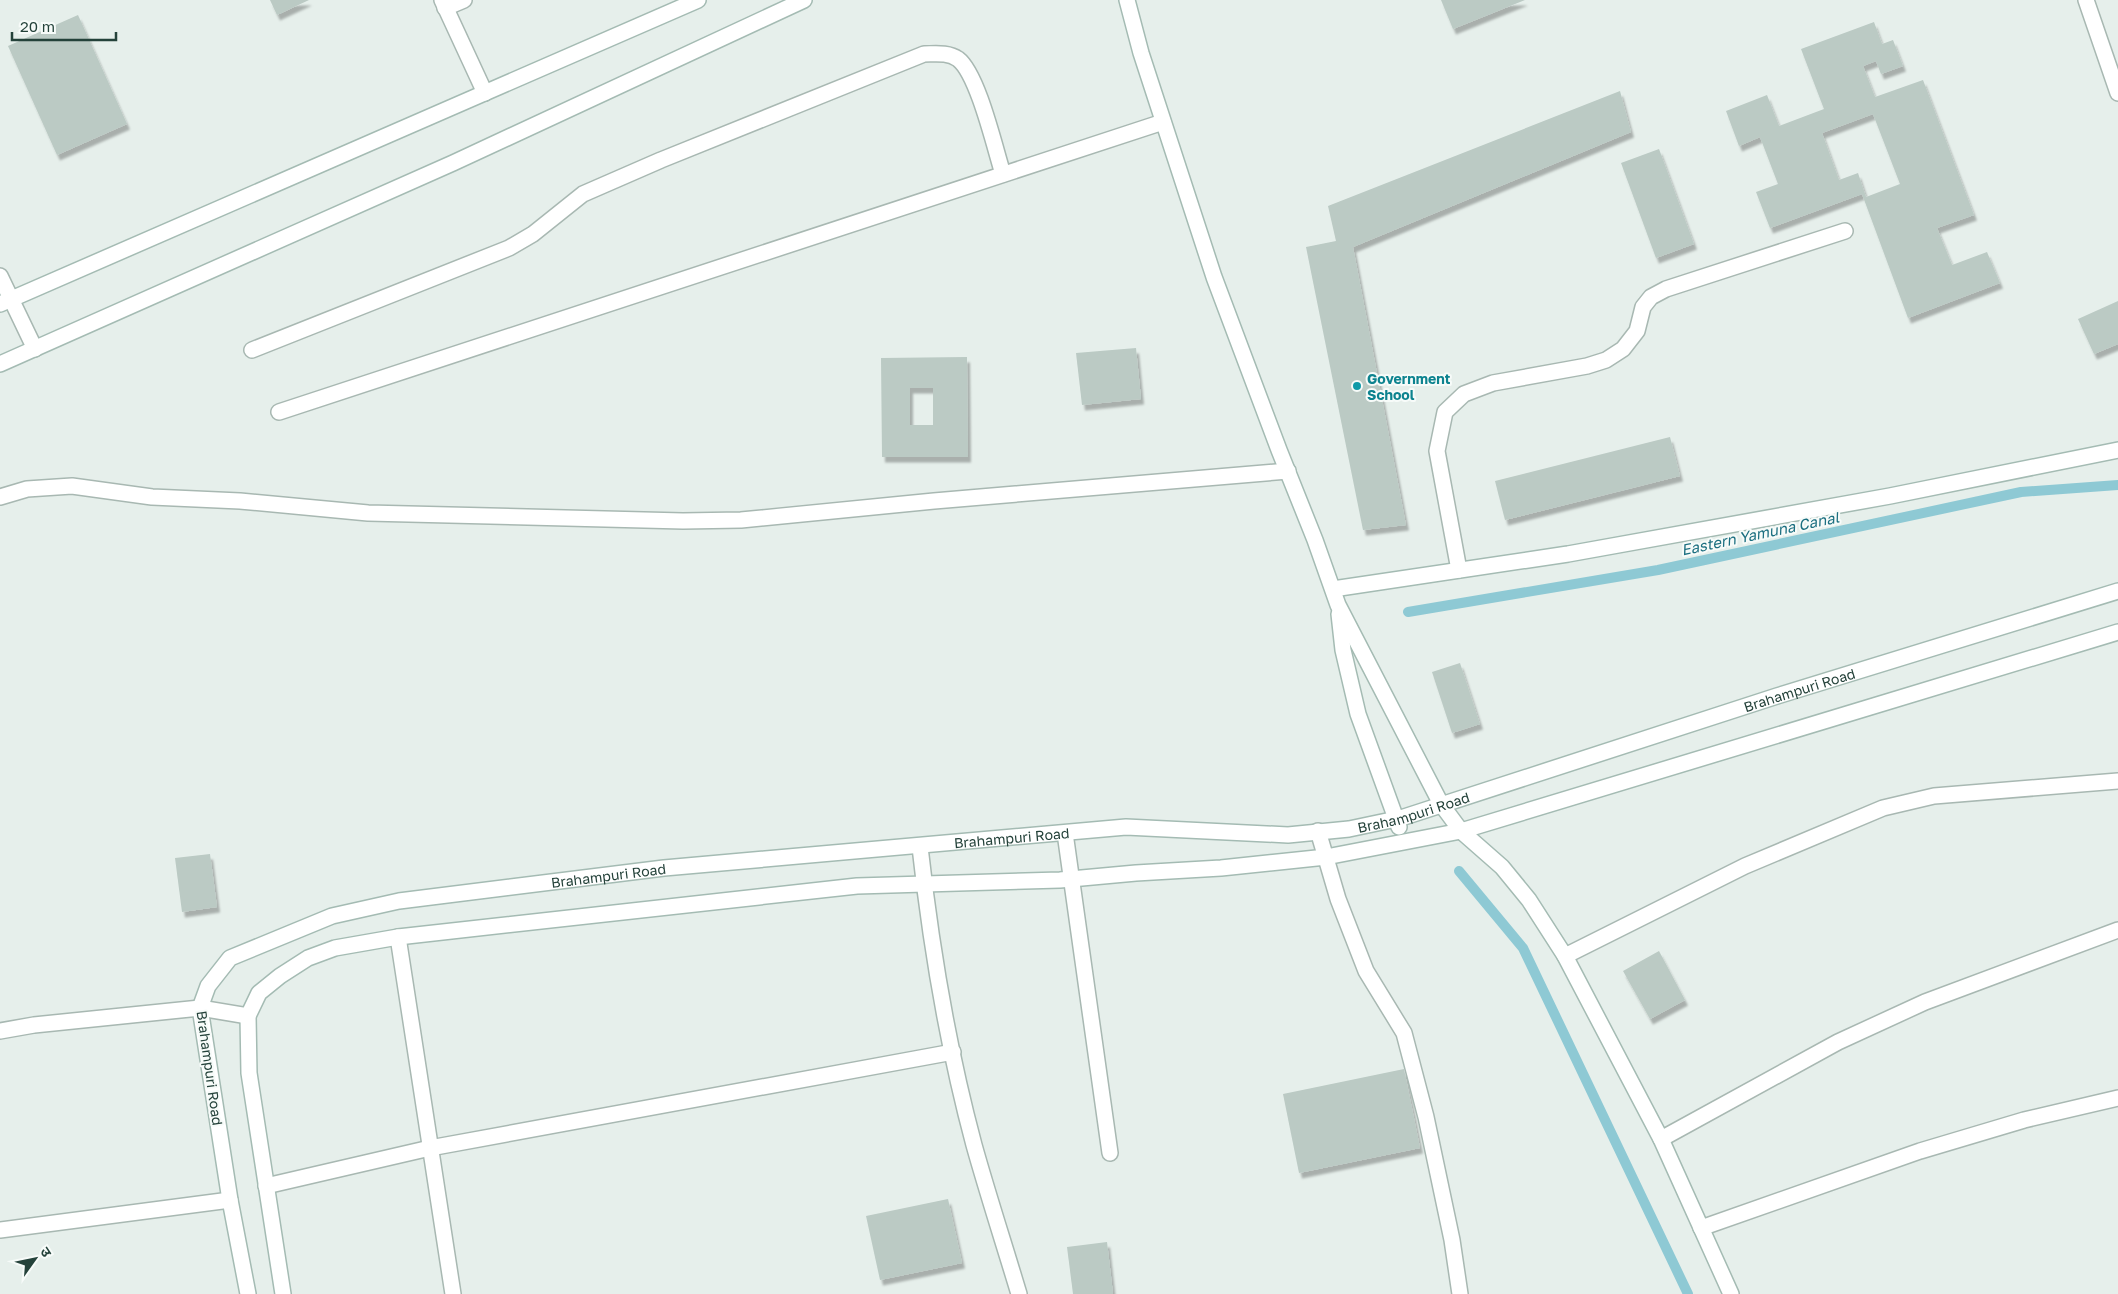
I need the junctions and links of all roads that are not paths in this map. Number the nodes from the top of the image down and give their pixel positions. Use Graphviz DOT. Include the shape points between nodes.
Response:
graph roads {
  1 [pos="464,0"];
  2 [pos="698,0"];
  3 [pos="804,0"];
  4 [pos="1127,0"];
  5 [pos="2086,0"];
  6 [pos="444,4"];
  7 [pos="484,93"];
  8 [pos="2118,93"];
  9 [pos="1163,122"];
  10 [pos="1003,174"];
  11 [pos="1845,231"];
  12 [pos="0,276"];
  13 [pos="5,302"];
  14 [pos="35,349"];
  15 [pos="252,350"];
  16 [pos="0,364"];
  17 [pos="279,412"];
  18 [pos="2118,450"];
  19 [pos="1288,471"];
  20 [pos="0,497"];
  21 [pos="1459,570"];
  22 [pos="1333,589"];
  23 [pos="2118,591"];
  24 [pos="1338,606"];
  25 [pos="2118,632"];
  26 [pos="2118,781"];
  27 [pos="1442,804"];
  28 [pos="1396,818"];
  29 [pos="1318,831"];
  30 [pos="1461,831"];
  31 [pos="1065,833"];
  32 [pos="1404,841"];
  33 [pos="920,847"];
  34 [pos="1326,857"];
  35 [pos="1071,878"];
  36 [pos="924,884"];
  37 [pos="2118,930"];
  38 [pos="398,937"];
  39 [pos="1565,956"];
  40 [pos="200,1008"];
  41 [pos="248,1016"];
  42 [pos="0,1031"];
  43 [pos="953,1052"];
  44 [pos="2118,1098"];
  45 [pos="1661,1139"];
  46 [pos="430,1148"];
  47 [pos="1110,1153"];
  48 [pos="266,1186"];
  49 [pos="230,1200"];
  50 [pos="1701,1228"];
  51 [pos="0,1230"];
  52 [pos="248,1294"];
  53 [pos="283,1294"];
  54 [pos="452,1294"];
  55 [pos="1019,1294"];
  56 [pos="1460,1294"];
  57 [pos="1731,1294"];
  1 -- 6 [label="street"];
  2 -- 7 [label="street"];
  3 -- 14 [label="street" via="452,164"];
  4 -- 9 [label="street"];
  5 -- 8 [label="street"];
  6 -- 7 [label="street"];
  7 -- 13 [label="street"];
  9 -- 10 [label="street"];
  9 -- 19 [label="street" via="1214,277"];
  10 -- 15 [label="street" via="972,79 958,59 945,54 924,54 583,194 533,234 509,248"];
  10 -- 17 [label="street"];
  11 -- 21 [label="street" via="1651,296 1643,307 1637,331 1623,348 1606,360 1493,383 1464,394 1444,412 1437,451"];
  12 -- 13 [label="street"];
  13 -- 14 [label="street"];
  14 -- 16 [label="street"];
  18 -- 21 [label="street" via="1890,496 1568,554"];
  19 -- 20 [label="street" via="741,520 368,513 240,501 152,497 72,486 27,490"];
  19 -- 22 [label="street"];
  21 -- 22 [label="street"];
  22 -- 24 [label="street"];
  23 -- 27 [label="street, Brahampuri Road"];
  24 -- 27 [label="street"];
  24 -- 28 [label="street" via="1343,650 1358,714"];
  25 -- 30 [label="street, Brahampuri Road"];
  26 -- 39 [label="street" via="1934,796 1883,808 1745,866"];
  27 -- 28 [label="street, Brahampuri Road"];
  27 -- 30 [label="street"];
  28 -- 29 [label="street, Brahampuri Road" via="1349,829"];
  28 -- 32 [label="street"];
  29 -- 31 [label="street, Brahampuri Road" via="1288,835 1126,827"];
  29 -- 34 [label="street"];
  30 -- 32 [label="street, Brahampuri Road"];
  30 -- 39 [label="street" via="1502,867 1529,900"];
  31 -- 33 [label="street, Brahampuri Road"];
  31 -- 35 [label="street"];
  32 -- 34 [label="street, Brahampuri Road"];
  33 -- 36 [label="street"];
  33 -- 40 [label="street, Brahampuri Road" via="655,869 399,901 332,916 230,958 208,986"];
  34 -- 35 [label="street, Brahampuri Road"];
  34 -- 56 [label="street" via="1338,899 1366,971 1404,1034 1426,1117"];
  35 -- 36 [label="street, Brahampuri Road"];
  35 -- 47 [label="street"];
  36 -- 38 [label="street, Brahampuri Road" via="857,886"];
  36 -- 43 [label="street"];
  37 -- 45 [label="street" via="1925,1002 1838,1042"];
  38 -- 41 [label="street, Brahampuri Road" via="335,948 308,958 260,993"];
  38 -- 46 [label="street"];
  39 -- 45 [label="street"];
  40 -- 41 [label="street"];
  40 -- 42 [label="street"];
  40 -- 49 [label="street, Brahampuri Road"];
  41 -- 48 [label="street, Brahampuri Road" via="250,1073"];
  43 -- 46 [label="street"];
  43 -- 55 [label="street" via="975,1146"];
  44 -- 50 [label="street" via="2024,1120 1920,1151"];
  45 -- 50 [label="street"];
  46 -- 48 [label="street"];
  46 -- 54 [label="street"];
  48 -- 53 [label="street, Brahampuri Road"];
  49 -- 51 [label="street"];
  49 -- 52 [label="street, Brahampuri Road"];
  50 -- 57 [label="street"];
}
